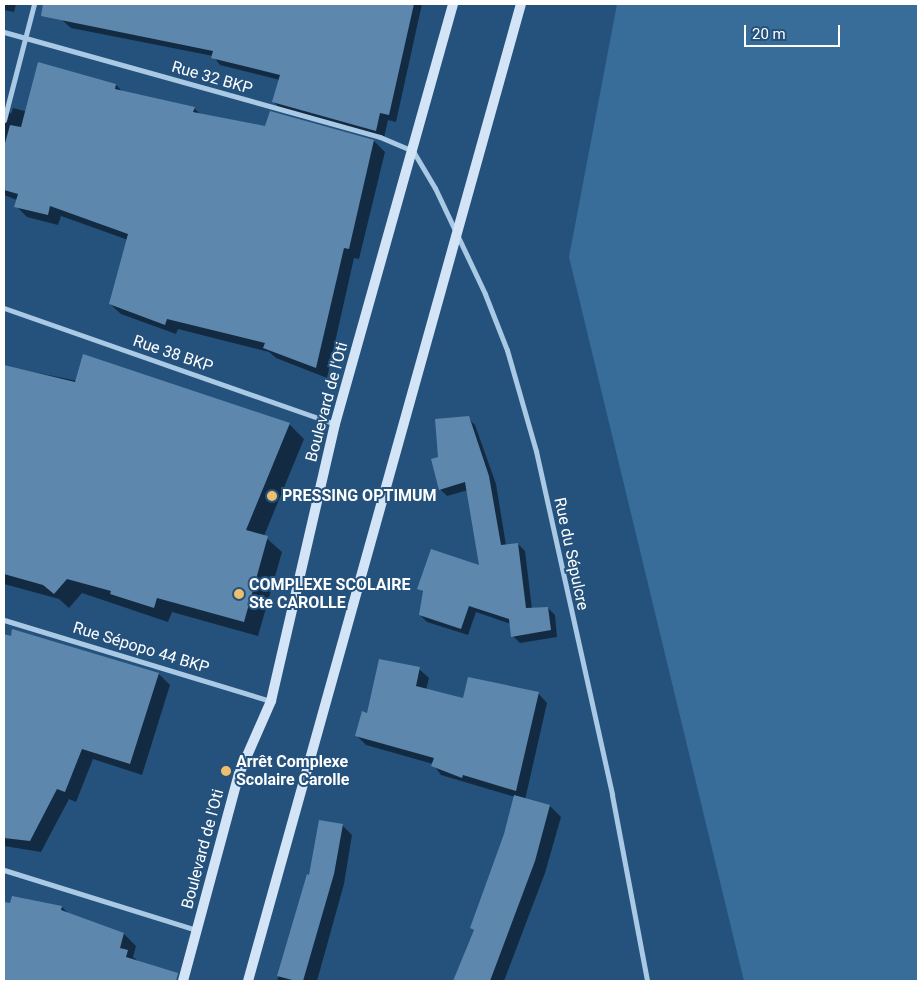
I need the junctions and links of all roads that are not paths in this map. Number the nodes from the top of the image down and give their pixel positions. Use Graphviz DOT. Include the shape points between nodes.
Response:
graph roads {
  1 [pos="34,4"];
  2 [pos="453,4"];
  3 [pos="521,4"];
  4 [pos="4,32"];
  5 [pos="25,38"];
  6 [pos="4,120"];
  7 [pos="413,151"];
  8 [pos="458,238"];
  9 [pos="4,308"];
  10 [pos="335,424"];
  11 [pos="4,620"];
  12 [pos="271,701"];
  13 [pos="4,870"];
  14 [pos="197,930"];
  15 [pos="183,981"];
  16 [pos="248,981"];
  17 [pos="647,981"];
  1 -- 5 [label="street"];
  2 -- 7 [label="main road, Boulevard de l'Oti"];
  3 -- 8 [label="main road"];
  4 -- 5 [label="street, Rue 32 BKP"];
  5 -- 6 [label="street"];
  5 -- 7 [label="street, Rue 32 BKP" via="380,137"];
  7 -- 8 [label="street, Rue du Sépulcre" via="435,188"];
  7 -- 10 [label="main road, Boulevard de l'Oti"];
  8 -- 16 [label="main road" via="407,407"];
  8 -- 17 [label="street, Rue du Sépulcre" via="507,350 536,451 612,795"];
  9 -- 10 [label="street, Rue 38 BKP"];
  10 -- 12 [label="main road, Boulevard de l'Oti"];
  11 -- 12 [label="street, Rue Sépopo 44 BKP"];
  12 -- 14 [label="main road, Boulevard de l'Oti" via="239,774"];
  13 -- 14 [label="street"];
  14 -- 15 [label="main road, Boulevard de l'Oti"];
}
